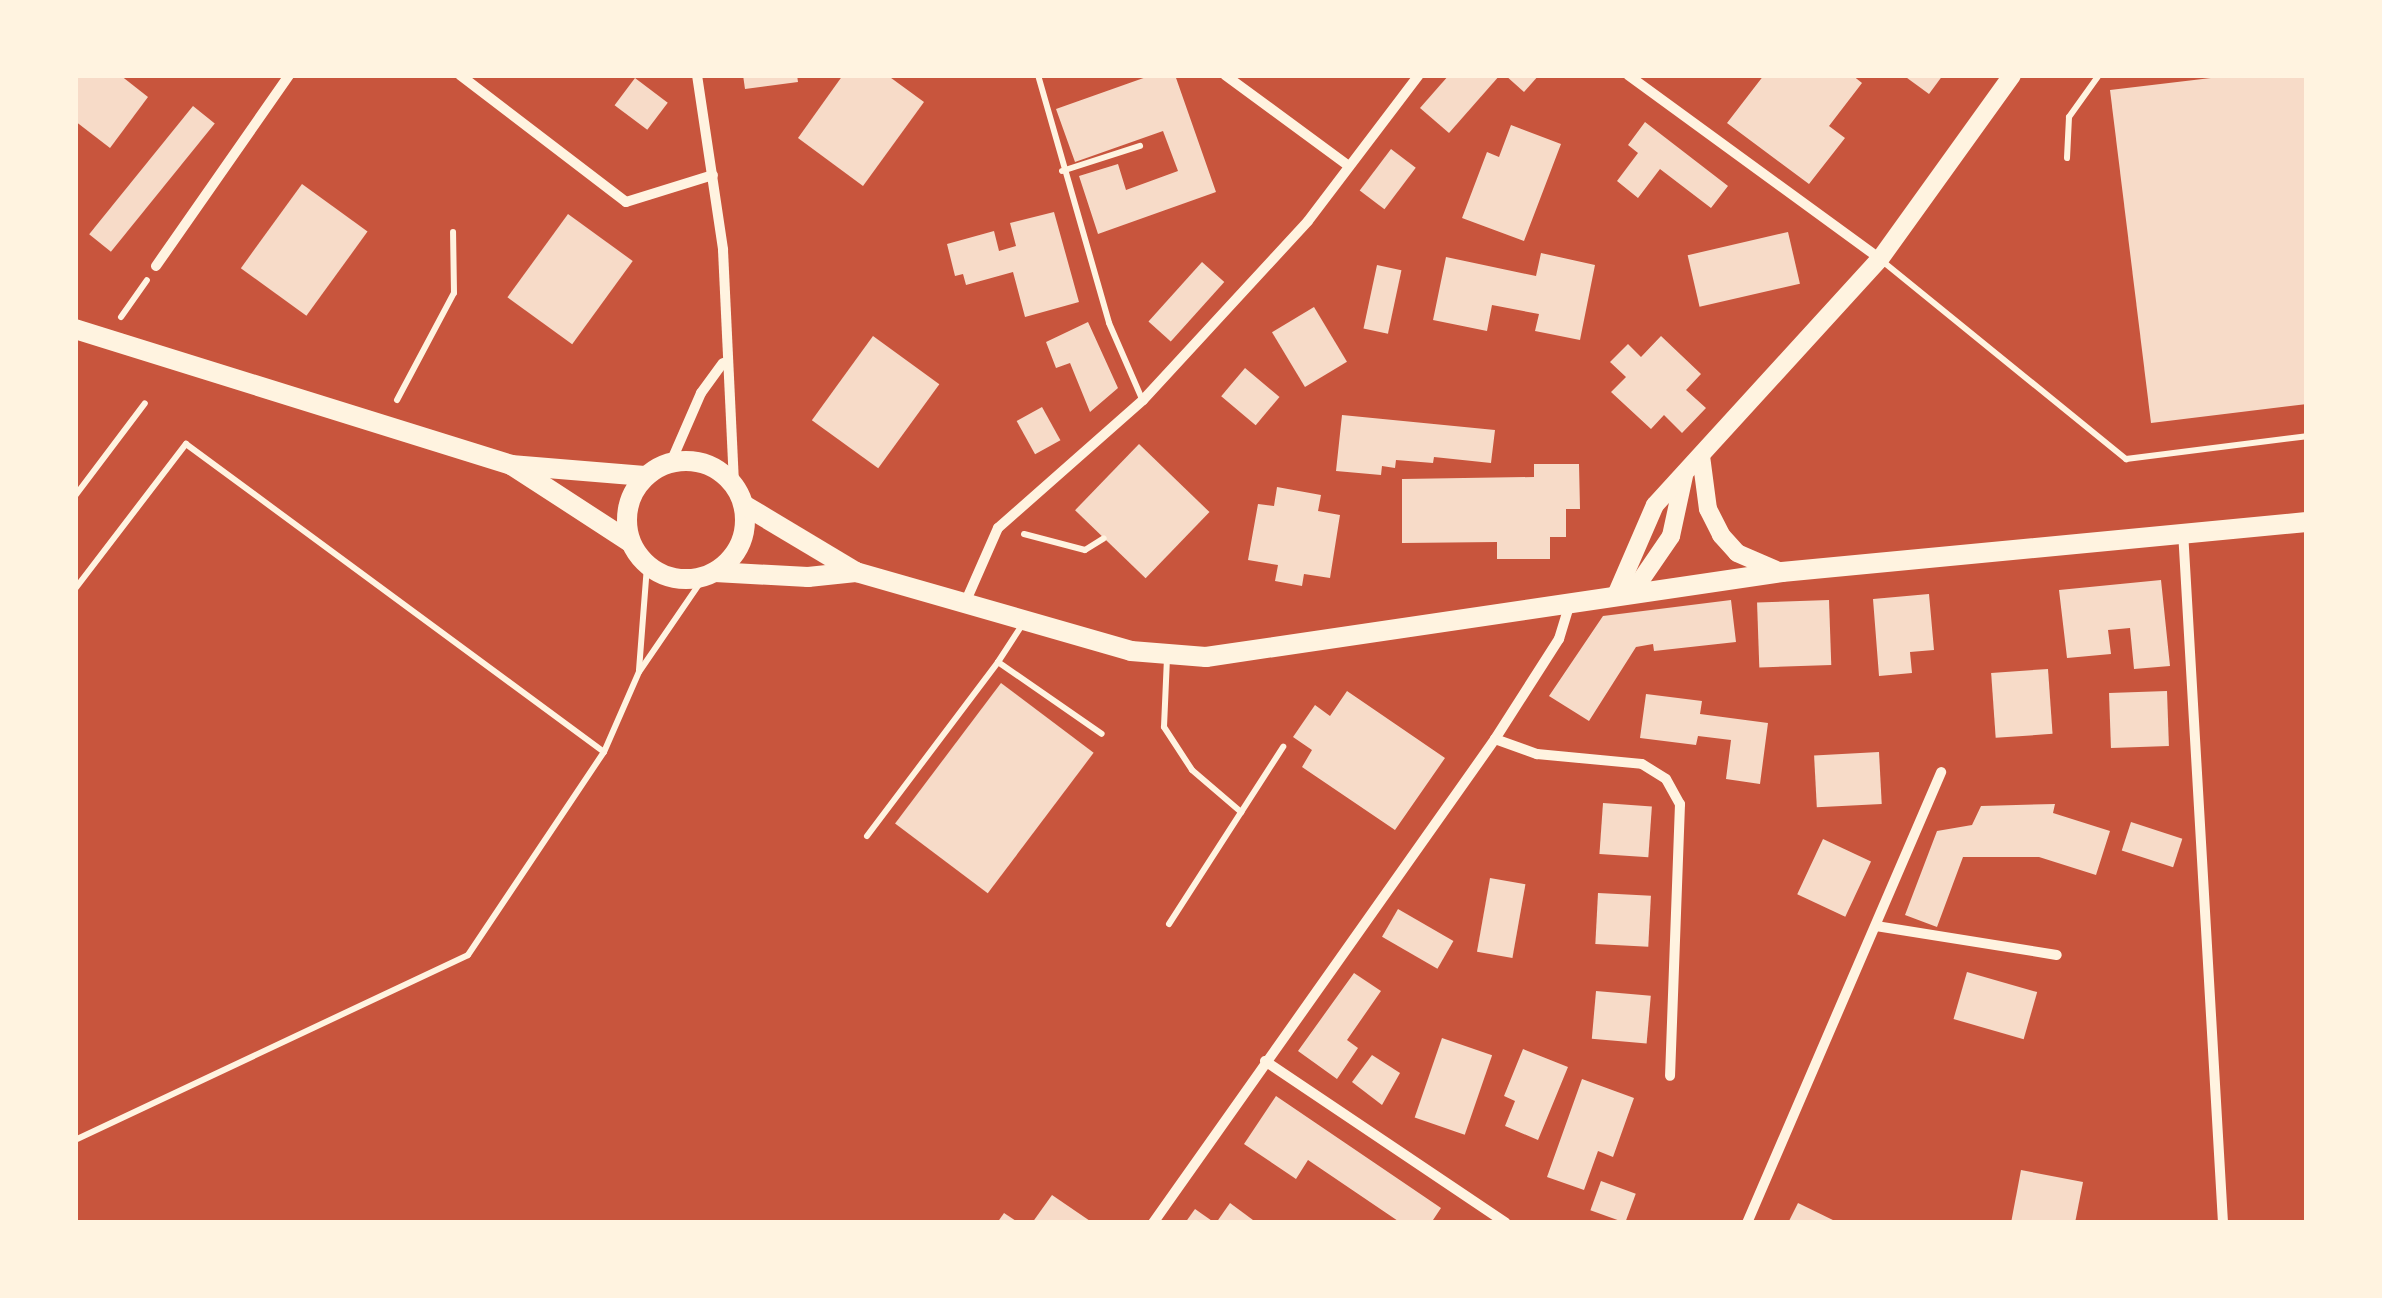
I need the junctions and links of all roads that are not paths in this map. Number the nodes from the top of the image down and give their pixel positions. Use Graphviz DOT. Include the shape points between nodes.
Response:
graph roads {
  1 [pos="289,75"];
  2 [pos="460,75"];
  3 [pos="697,75"];
  4 [pos="1038,75"];
  5 [pos="1226,75"];
  6 [pos="1419,75"];
  7 [pos="1628,75"];
  8 [pos="2012,75"];
  9 [pos="2099,75"];
  10 [pos="1140,146"];
  11 [pos="2067,158"];
  12 [pos="1349,166"];
  13 [pos="1062,171"];
  14 [pos="713,176"];
  15 [pos="1880,259"];
  16 [pos="156,266"];
  17 [pos="75,329"];
  18 [pos="724,362"];
  19 [pos="1142,400"];
  20 [pos="2307,436"];
  21 [pos="1701,456"];
  22 [pos="671,462"];
  23 [pos="511,465"];
  24 [pos="1684,475"];
  25 [pos="646,476"];
  26 [pos="739,496"];
  27 [pos="2307,522"];
  28 [pos="2183,531"];
  29 [pos="630,542"];
  30 [pos="648,566"];
  31 [pos="856,572"];
  32 [pos="1782,572"];
  33 [pos="710,575"];
  34 [pos="75,588"];
  35 [pos="1624,594"];
  36 [pos="1570,602"];
  37 [pos="964,604"];
  38 [pos="1025,621"];
  39 [pos="1167,656"];
  40 [pos="998,662"];
  41 [pos="639,672"];
  42 [pos="1102,734"];
  43 [pos="1495,739"];
  44 [pos="1283,747"];
  45 [pos="604,752"];
  46 [pos="1941,772"];
  47 [pos="1241,812"];
  48 [pos="867,836"];
  49 [pos="1169,924"];
  50 [pos="1876,926"];
  51 [pos="2057,955"];
  52 [pos="1265,1060"];
  53 [pos="1670,1076"];
  54 [pos="75,1140"];
  55 [pos="1153,1223"];
  56 [pos="1506,1223"];
  57 [pos="1746,1223"];
  58 [pos="2223,1223"];
  1 -- 16 [label="street"];
  2 -- 14 [label="street" via="626,202"];
  3 -- 14 [label="street"];
  4 -- 13 [label="lane"];
  5 -- 12 [label="street"];
  6 -- 12 [label="street"];
  7 -- 15 [label="street"];
  8 -- 15 [label="street"];
  9 -- 11 [label="lane" via="2069,117"];
  10 -- 13 [label="lane"];
  12 -- 19 [label="street" via="1308,221"];
  13 -- 19 [label="lane"];
  14 -- 18 [label="street" via="723,250"];
  15 -- 20 [label="lane" via="2126,460"];
  15 -- 21 [label="street"];
  17 -- 23 [label="main road"];
  18 -- 22 [label="street" via="701,394"];
  18 -- 26 [label="street"];
  19 -- 37 [label="street" via="998,528"];
  21 -- 24 [label="street"];
  21 -- 32 [label="street" via="1708,509 1721,536 1738,553"];
  22 -- 25 [label="main road"];
  22 -- 26 [label="main road" via="706,464"];
  23 -- 25 [label="main road"];
  23 -- 29 [label="main road"];
  24 -- 35 [label="street" via="1638,535"];
  24 -- 35 [label="street" via="1671,536"];
  25 -- 29 [label="main road" via="627,507"];
  26 -- 31 [label="main road"];
  26 -- 33 [label="main road" via="741,544"];
  27 -- 28 [label="main road"];
  28 -- 32 [label="main road"];
  28 -- 58 [label="street"];
  29 -- 30 [label="main road"];
  30 -- 33 [label="main road" via="674,578"];
  30 -- 41 [label="lane"];
  31 -- 33 [label="main road" via="808,578"];
  31 -- 37 [label="main road"];
  32 -- 35 [label="main road"];
  33 -- 41 [label="lane"];
  34 -- 45 [label="lane" via="186,444"];
  35 -- 36 [label="main road"];
  36 -- 39 [label="main road" via="1206,657"];
  36 -- 43 [label="street" via="1559,639"];
  37 -- 38 [label="main road"];
  38 -- 39 [label="main road"];
  38 -- 40 [label="lane"];
  39 -- 47 [label="lane" via="1164,727 1192,770"];
  40 -- 42 [label="lane"];
  40 -- 48 [label="lane"];
  41 -- 45 [label="lane"];
  43 -- 52 [label="street"];
  43 -- 53 [label="street" via="1538,754 1642,764 1666,779 1680,804"];
  44 -- 47 [label="lane"];
  45 -- 54 [label="lane" via="468,954"];
  46 -- 50 [label="street"];
  47 -- 49 [label="lane"];
  50 -- 51 [label="street"];
  50 -- 57 [label="street"];
  52 -- 55 [label="street"];
  52 -- 56 [label="street"];
}
